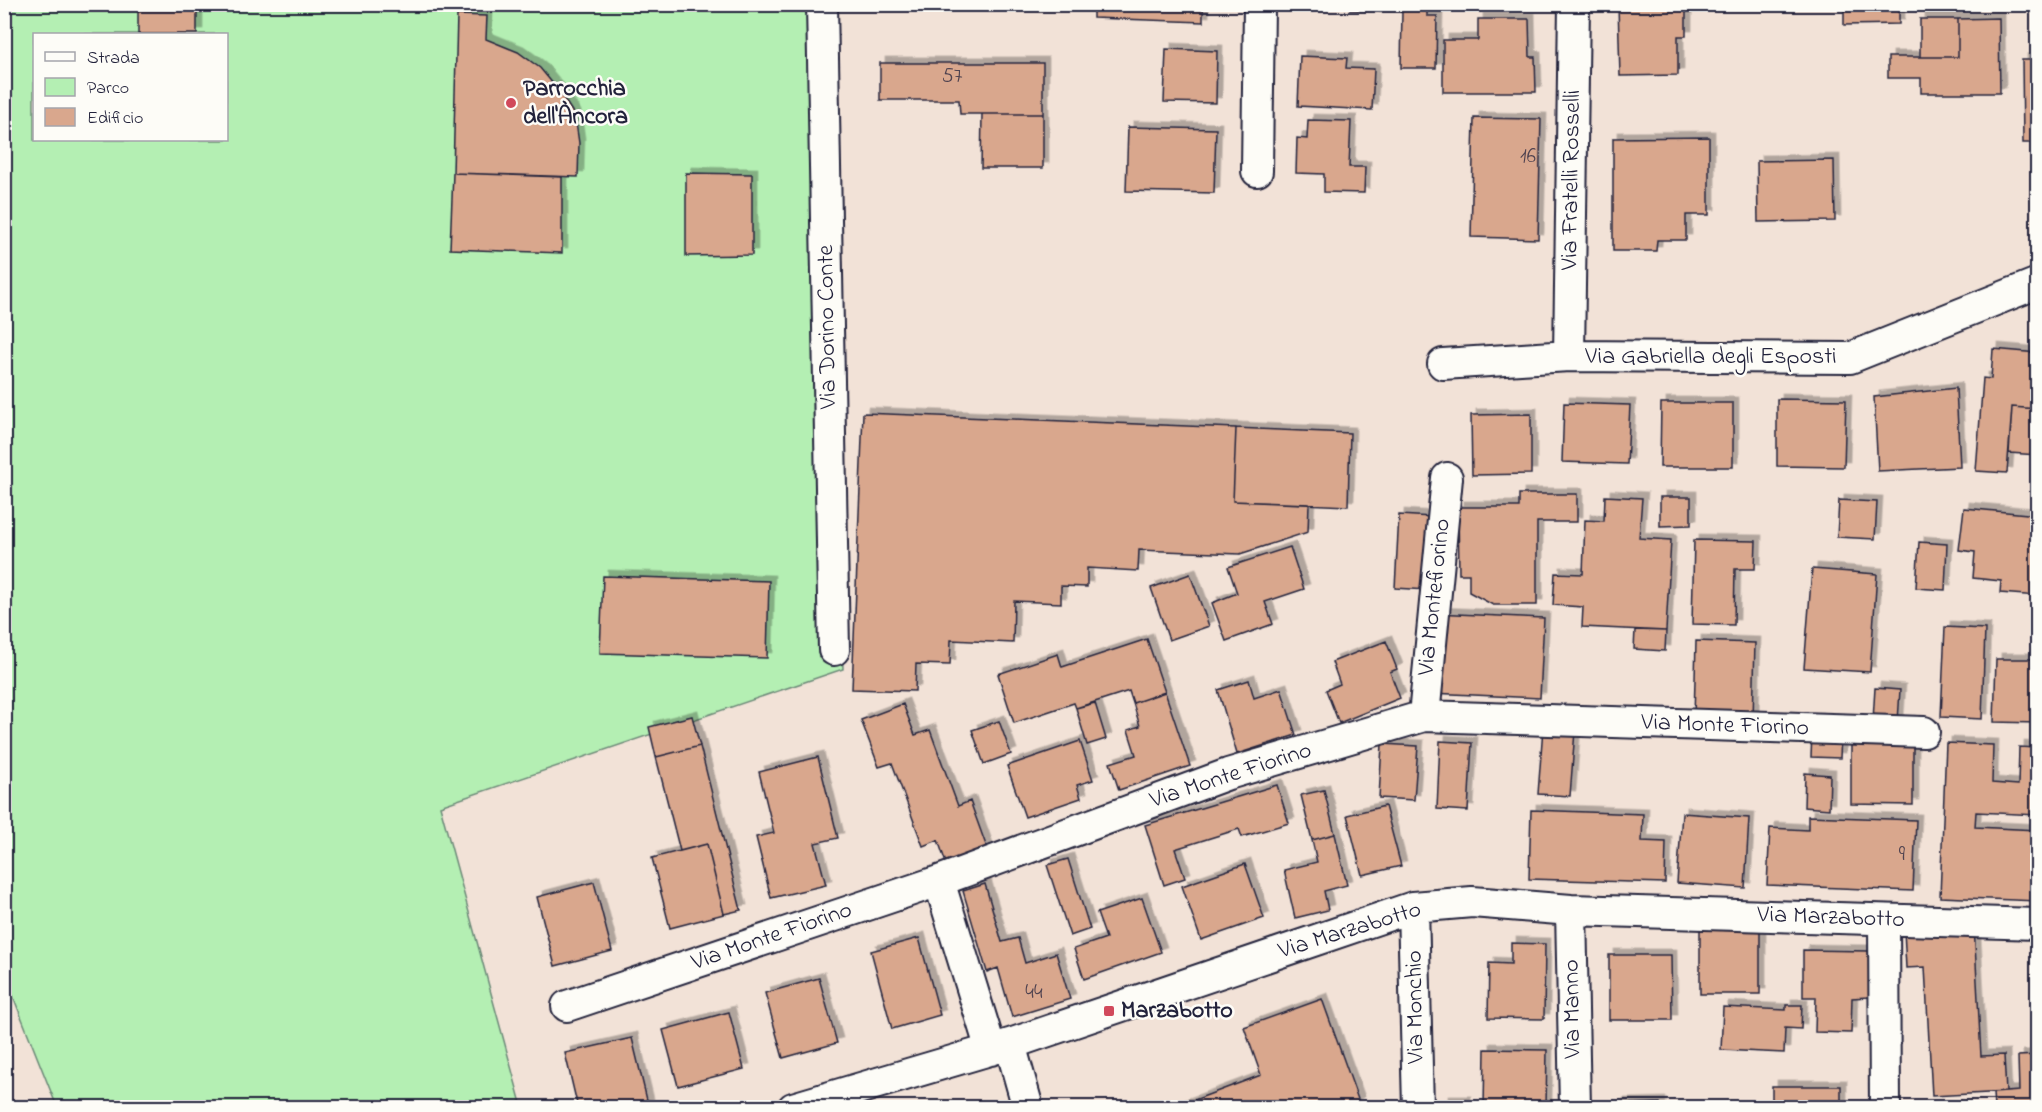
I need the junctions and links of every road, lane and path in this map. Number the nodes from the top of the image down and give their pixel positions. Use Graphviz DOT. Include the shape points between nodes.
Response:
graph roads {
  1 [pos="822,4"];
  2 [pos="1259,4"];
  3 [pos="1574,4"];
  4 [pos="1257,171"];
  5 [pos="2037,283"];
  6 [pos="1569,356"];
  7 [pos="1443,364"];
  8 [pos="1447,478"];
  9 [pos="834,650"];
  10 [pos="1424,716"];
  11 [pos="1924,732"];
  12 [pos="939,881"];
  13 [pos="1413,908"];
  14 [pos="1571,910"];
  15 [pos="1884,920"];
  16 [pos="2037,924"];
  17 [pos="567,1006"];
  18 [pos="1001,1047"];
  19 [pos="793,1107"];
  20 [pos="1028,1107"];
  21 [pos="1418,1107"];
  22 [pos="1575,1107"];
  23 [pos="1885,1107"];
  1 -- 9 [label="street, Via Dorino Conte"];
  2 -- 4 [label="street"];
  3 -- 6 [label="street, Via Fratelli Rosselli"];
  5 -- 6 [label="street, Via Gabriella degli Esposti" via="1851,358"];
  6 -- 7 [label="street, Via Gabriella degli Esposti"];
  8 -- 10 [label="street, Via Montefiorino"];
  10 -- 11 [label="street, Via Monte Fiorino"];
  10 -- 12 [label="street, Via Monte Fiorino" via="1228,774"];
  12 -- 17 [label="street, Via Monte Fiorino"];
  12 -- 18 [label="street"];
  13 -- 14 [label="street, Via Marzabotto" via="1472,902"];
  13 -- 18 [label="street, Via Marzabotto"];
  13 -- 21 [label="street, Via Monchio"];
  14 -- 15 [label="street, Via Marzabotto"];
  14 -- 22 [label="street, Via Manno"];
  15 -- 16 [label="street, Via Marzabotto"];
  15 -- 23 [label="street"];
  18 -- 19 [label="street, Via Marzabotto"];
  18 -- 20 [label="street"];
}
